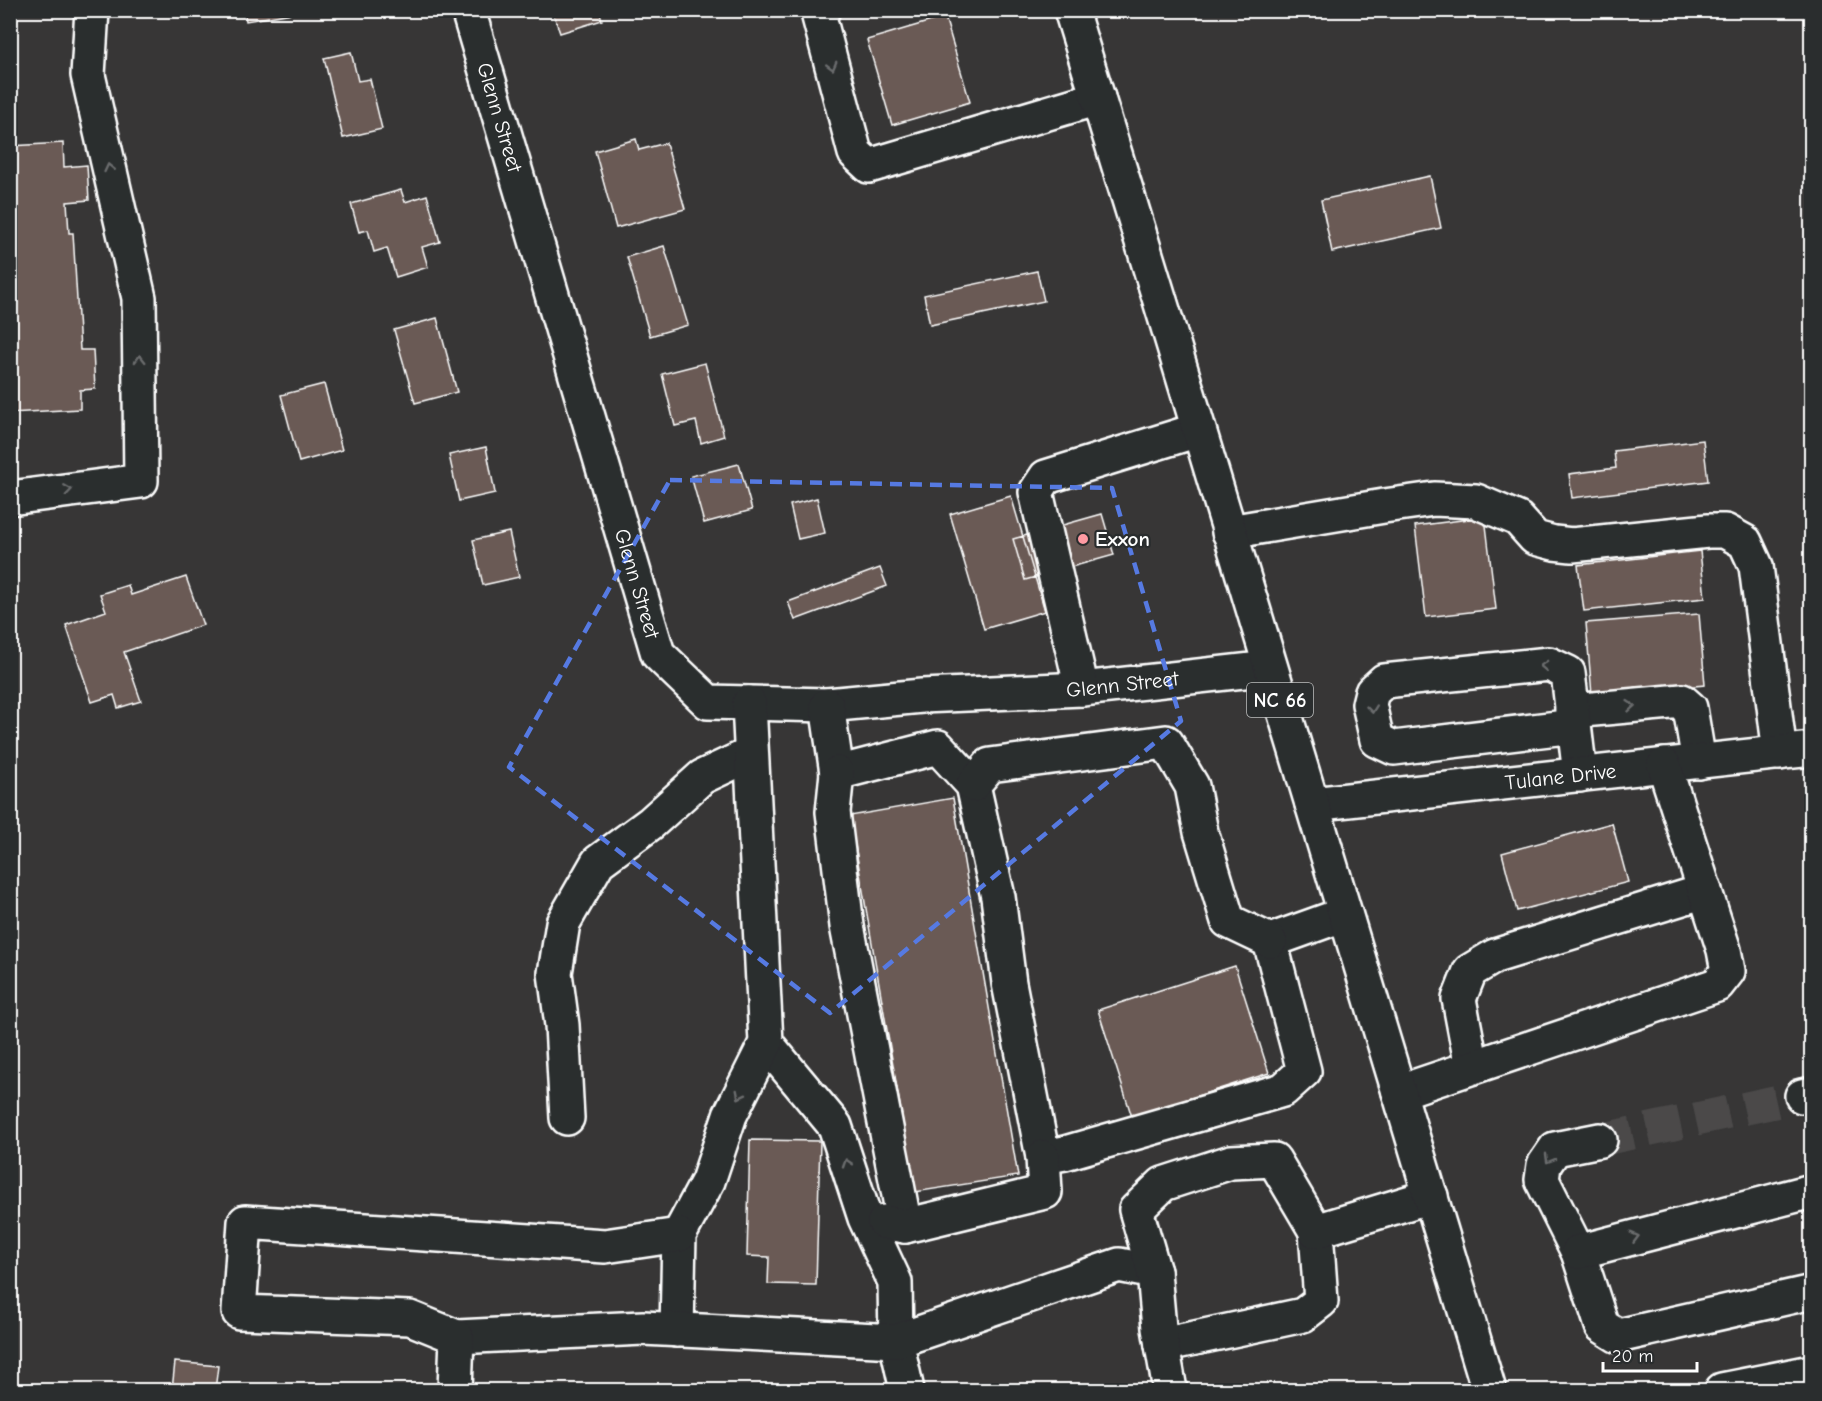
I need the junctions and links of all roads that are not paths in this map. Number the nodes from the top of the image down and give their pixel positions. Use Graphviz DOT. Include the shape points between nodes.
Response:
graph roads {
  1 [pos="92,10"];
  2 [pos="468,10"];
  3 [pos="823,10"];
  4 [pos="1071,10"];
  5 [pos="1098,98"];
  6 [pos="1198,430"];
  7 [pos="10,498"];
  8 [pos="1229,532"];
  9 [pos="1270,668"];
  10 [pos="1082,689"];
  11 [pos="922,696"];
  12 [pos="749,703"];
  13 [pos="827,705"];
  14 [pos="1573,719"];
  15 [pos="938,747"];
  16 [pos="1796,751"];
  17 [pos="751,754"];
  18 [pos="1699,762"];
  19 [pos="1664,765"];
  20 [pos="837,773"];
  21 [pos="1580,775"];
  22 [pos="973,785"];
  23 [pos="1312,804"];
  24 [pos="1705,891"];
  25 [pos="1345,914"];
  26 [pos="1270,941"];
  27 [pos="766,1043"];
  28 [pos="1472,1067"];
  29 [pos="1399,1092"];
  30 [pos="567,1118"];
  31 [pos="1600,1140"];
  32 [pos="1043,1157"];
  33 [pos="1812,1191"];
  34 [pos="1431,1196"];
  35 [pos="865,1218"];
  36 [pos="905,1226"];
  37 [pos="1316,1232"];
  38 [pos="679,1235"];
  39 [pos="1578,1252"];
  40 [pos="1154,1272"];
  41 [pos="1812,1292"];
  42 [pos="677,1330"];
  43 [pos="457,1337"];
  44 [pos="896,1341"];
  45 [pos="1162,1345"];
  46 [pos="1812,1372"];
  47 [pos="455,1390"];
  48 [pos="907,1390"];
  49 [pos="1170,1390"];
  50 [pos="1489,1390"];
  51 [pos="1722,1390"];
  7 -- 1 [label="street, one-way" via="141,481 139,298 88,75"];
  2 -- 12 [label="street, Glenn Street" via="658,654 708,702"];
  3 -- 5 [label="street, one-way" via="819,17 855,153 869,166"];
  4 -- 5 [label="street, NC 66"];
  5 -- 6 [label="street, NC 66"];
  6 -- 8 [label="street, NC 66"];
  6 -- 10 [label="street" via="1046,477 1036,492"];
  8 -- 9 [label="street, NC 66"];
  8 -- 16 [label="street" via="1434,499 1476,501 1518,519 1535,538 1572,545 1725,531 1745,542 1756,566"];
  9 -- 10 [label="street, Glenn Street"];
  9 -- 23 [label="street, NC 66"];
  10 -- 11 [label="street, Glenn Street"];
  11 -- 13 [label="street, Glenn Street"];
  11 -- 15 [label="street"];
  12 -- 13 [label="street, Glenn Street"];
  12 -- 17 [label="street"];
  13 -- 20 [label="street"];
  14 -- 14 [label="street, one-way" via="1568,673 1550,664 1384,681 1372,692 1369,704 1377,740 1394,748"];
  14 -- 18 [label="street, one-way" via="1682,701 1690,708"];
  14 -- 21 [label="street"];
  15 -- 20 [label="street"];
  15 -- 22 [label="street"];
  16 -- 18 [label="street, Tulane Drive"];
  17 -- 27 [label="street"];
  17 -- 30 [label="street" via="702,777 651,823 598,862 563,923 555,973"];
  18 -- 19 [label="street, Tulane Drive"];
  19 -- 21 [label="street, Tulane Drive"];
  19 -- 24 [label="street"];
  20 -- 36 [label="street" via="833,812 847,926"];
  21 -- 23 [label="street, Tulane Drive"];
  22 -- 26 [label="street" via="990,765 1166,742 1192,786 1201,832 1228,921"];
  22 -- 32 [label="street" via="998,897 1009,983"];
  23 -- 25 [label="street, NC 66"];
  24 -- 28 [label="street" via="1495,956 1470,971 1459,999"];
  24 -- 28 [label="street" via="1728,971 1716,985"];
  25 -- 26 [label="street"];
  25 -- 29 [label="street, NC 66"];
  26 -- 32 [label="street" via="1304,1071 1283,1090"];
  35 -- 27 [label="street, one-way" via="835,1126"];
  27 -- 38 [label="street, one-way" via="729,1115 708,1181"];
  28 -- 29 [label="street"];
  29 -- 34 [label="street, NC 66"];
  31 -- 39 [label="street, one-way" via="1555,1149 1544,1165 1542,1180"];
  32 -- 36 [label="street" via="1045,1192"];
  39 -- 33 [label="street, one-way"];
  34 -- 37 [label="street"];
  34 -- 50 [label="street, NC 66"];
  35 -- 36 [label="street"];
  35 -- 44 [label="street" via="895,1282"];
  37 -- 40 [label="street" via="1274,1160 1231,1162 1163,1184 1136,1209"];
  37 -- 45 [label="street" via="1321,1302 1303,1315"];
  38 -- 42 [label="street"];
  38 -- 43 [label="street" via="605,1246 244,1222 238,1312 410,1318"];
  39 -- 41 [label="street" via="1602,1326 1618,1336"];
  40 -- 44 [label="street" via="1119,1265"];
  40 -- 45 [label="street"];
  42 -- 43 [label="street" via="643,1328"];
  42 -- 44 [label="street"];
  43 -- 47 [label="street"];
  44 -- 48 [label="street"];
  45 -- 49 [label="street"];
  46 -- 51 [label="street"];
}
